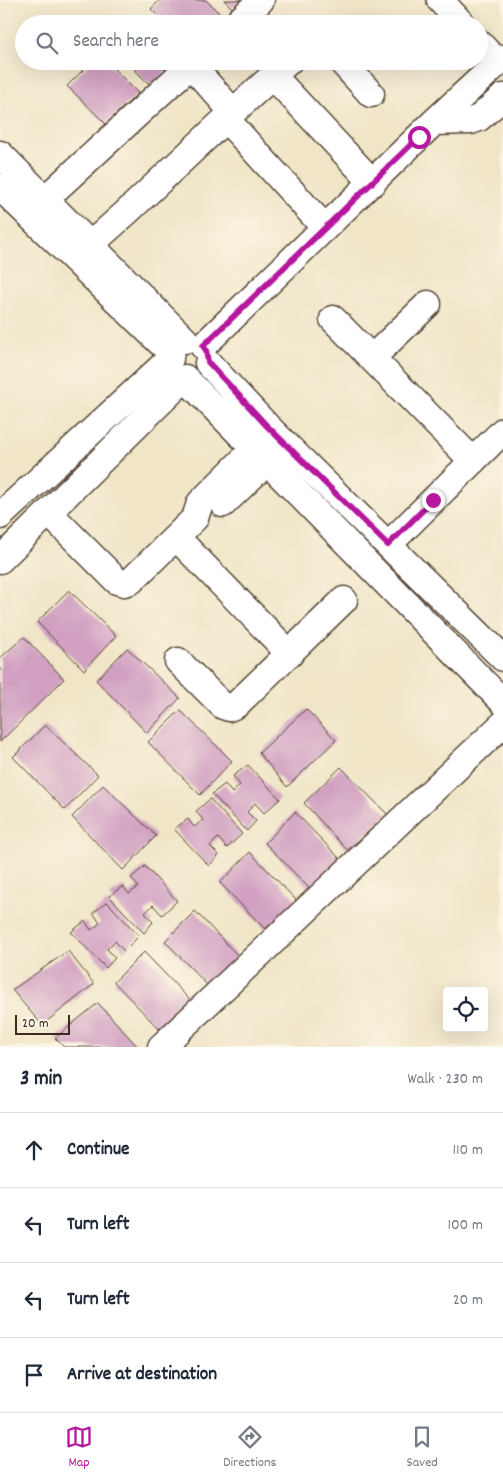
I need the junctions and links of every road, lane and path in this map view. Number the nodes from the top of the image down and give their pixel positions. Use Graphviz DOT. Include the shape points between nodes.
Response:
graph roads {
  1 [pos="261,0"];
  2 [pos="440,0"];
  3 [pos="245,15"];
  4 [pos="454,15"];
  5 [pos="488,51"];
  6 [pos="500,61"];
  7 [pos="185,70"];
  8 [pos="198,70"];
  9 [pos="280,70"];
  10 [pos="282,70"];
  11 [pos="349,70"];
  12 [pos="371,94"];
  13 [pos="503,97"];
  14 [pos="230,115"];
  15 [pos="434,122"];
  16 [pos="0,154"];
  17 [pos="373,183"];
  18 [pos="0,187"];
  19 [pos="45,199"];
  20 [pos="325,228"];
  21 [pos="90,245"];
  22 [pos="428,304"];
  23 [pos="332,319"];
  24 [pos="187,356"];
  25 [pos="372,358"];
  26 [pos="503,431"];
  27 [pos="261,456"];
  28 [pos="473,460"];
  29 [pos="49,514"];
  30 [pos="0,516"];
  31 [pos="176,537"];
  32 [pos="388,545"];
  33 [pos="0,560"];
  34 [pos="344,600"];
  35 [pos="290,654"];
  36 [pos="503,658"];
  37 [pos="178,661"];
  38 [pos="503,702"];
  39 [pos="503,724"];
  40 [pos="161,1047"];
  1 -- 3 [label="street"];
  2 -- 4 [label="street"];
  5 -- 6 [label="street"];
  6 -- 15 [label="street"];
  7 -- 19 [label="street"];
  8 -- 14 [label="street"];
  9 -- 14 [label="street"];
  10 -- 17 [label="street"];
  11 -- 12 [label="street"];
  13 -- 15 [label="street" via="471,121"];
  14 -- 20 [label="street"];
  14 -- 21 [label="street"];
  15 -- 17 [label="street"];
  16 -- 19 [label="street"];
  17 -- 20 [label="street"];
  18 -- 24 [label="street"];
  19 -- 21 [label="street"];
  20 -- 24 [label="street"];
  21 -- 24 [label="street"];
  22 -- 25 [label="street"];
  23 -- 25 [label="street"];
  24 -- 27 [label="street"];
  24 -- 29 [label="street"];
  24 -- 30 [label="street"];
  24 -- 32 [label="street" via="266,425"];
  25 -- 28 [label="street"];
  26 -- 28 [label="street"];
  27 -- 31 [label="street" via="212,515 195,518"];
  27 -- 38 [label="street"];
  28 -- 32 [label="street"];
  29 -- 31 [label="street" via="117,581 124,583 131,581"];
  29 -- 33 [label="street"];
  31 -- 35 [label="street"];
  32 -- 36 [label="street"];
  34 -- 35 [label="street"];
  35 -- 37 [label="street" via="229,708 223,706"];
  39 -- 40 [label="street"];
}
